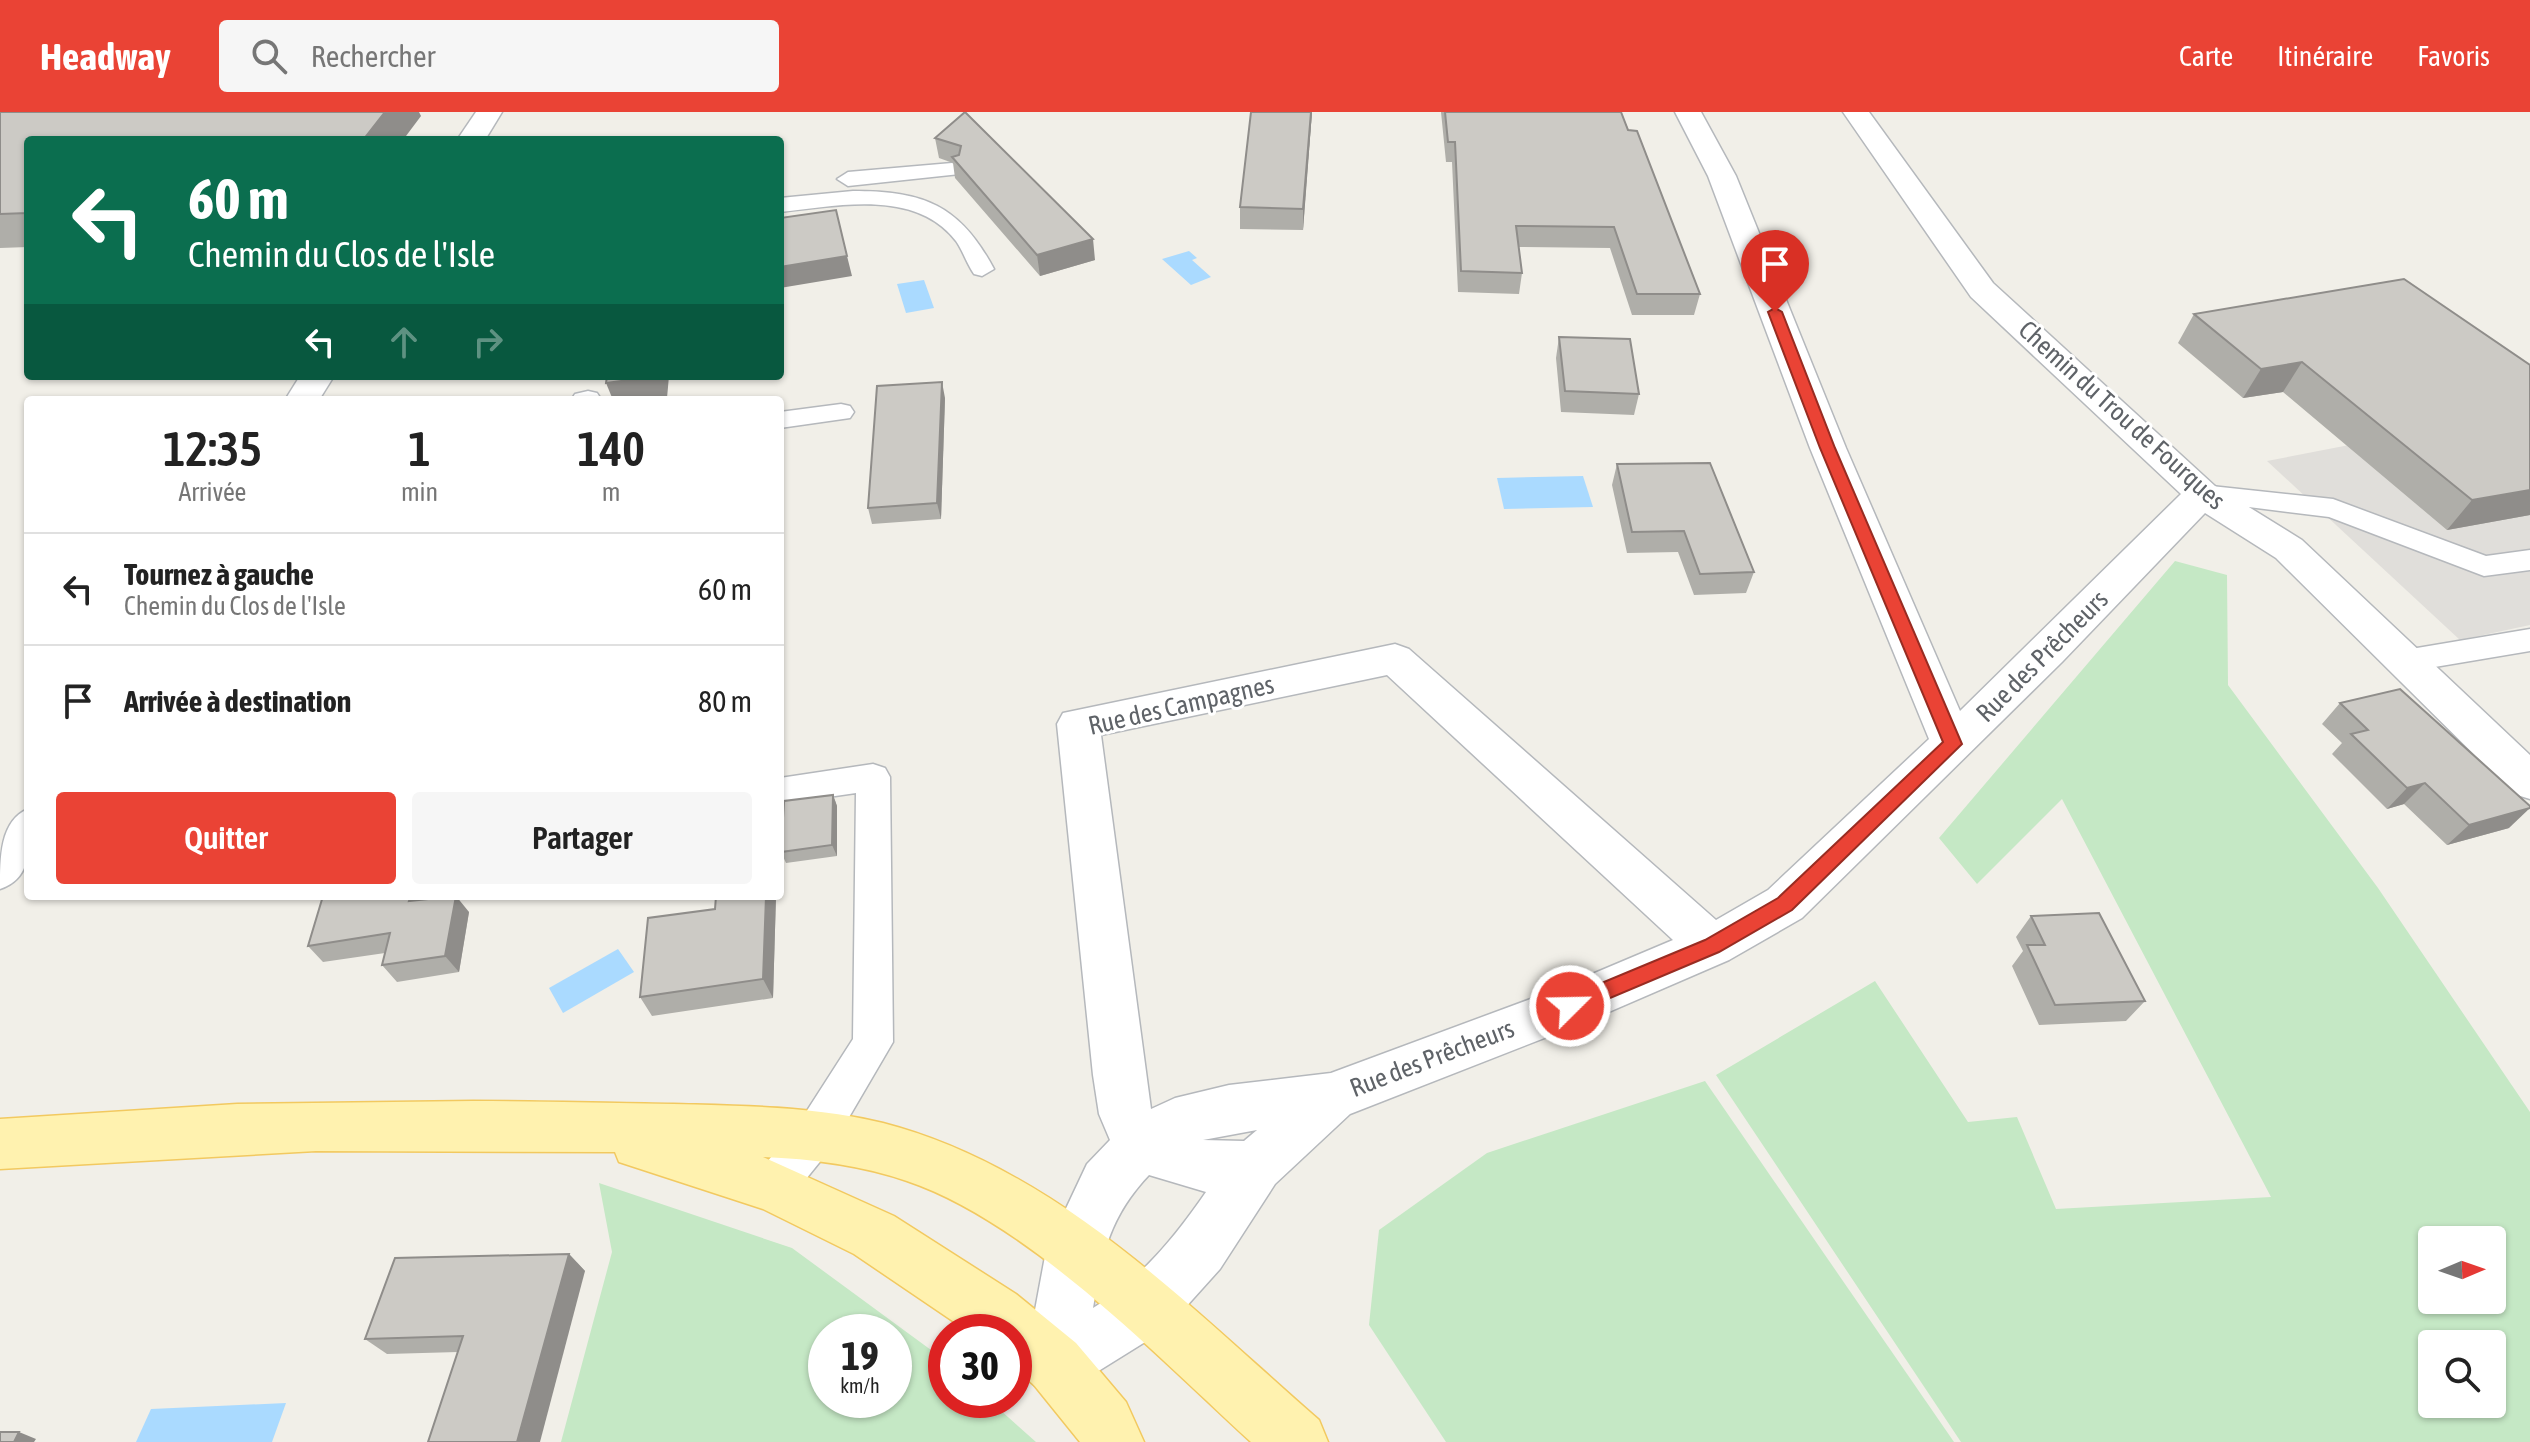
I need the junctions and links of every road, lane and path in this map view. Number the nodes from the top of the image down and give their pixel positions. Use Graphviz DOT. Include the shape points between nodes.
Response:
graph roads {
  1 [pos="489,112"];
  2 [pos="1688,112"];
  3 [pos="1856,112"];
  4 [pos="474,136"];
  5 [pos="952,169"];
  6 [pos="784,186"];
  7 [pos="784,205"];
  8 [pos="982,269"];
  9 [pos="841,412"];
  10 [pos="784,419"];
  11 [pos="2202,494"];
  12 [pos="2530,560"];
  13 [pos="2530,640"];
  14 [pos="2405,661"];
  15 [pos="1953,744"];
  16 [pos="2530,782"];
  17 [pos="784,790"];
  18 [pos="24,833"];
  19 [pos="0,870"];
  20 [pos="1712,946"];
  21 [pos="1331,1097"];
  22 [pos="584,1127"];
  23 [pos="816,1134"];
  24 [pos="1144,1143"];
  25 [pos="0,1144"];
  26 [pos="1256,1166"];
  27 [pos="774,1186"];
  28 [pos="1074,1251"];
  29 [pos="1146,1309"];
  30 [pos="1055,1364"];
  31 [pos="1113,1442"];
  32 [pos="1297,1442"];
  1 -- 4 [label="street"];
  2 -- 15 [label="street" via="1722,176 1828,448"];
  3 -- 11 [label="street, Chemin du Trou de Fourques" via="1982,290"];
  5 -- 6 [label="lane"];
  7 -- 8 [label="lane" via="880,196 931,210 963,235"];
  9 -- 10 [label="lane"];
  11 -- 12 [label="lane" via="2333,508 2484,566"];
  11 -- 14 [label="street, Chemin du Trou de Fourques" via="2289,549"];
  11 -- 15 [label="street, Rue des Prêcheurs"];
  13 -- 14 [label="lane"];
  14 -- 16 [label="street, Chemin du Trou de Fourques"];
  15 -- 20 [label="street, Rue des Prêcheurs" via="1785,904"];
  17 -- 23 [label="lane" via="873,777 873,1042"];
  18 -- 19 [label="street"];
  20 -- 21 [label="street, Rue des Prêcheurs"];
  20 -- 24 [label="street, Rue des Campagnes" via="1395,659 1078,724 1119,1075 1128,1119"];
  21 -- 24 [label="street, Rue des Prêcheurs" via="1229,1109 1175,1123"];
  21 -- 26 [label="street, Rue des Prêcheurs"];
  22 -- 23 [label="main road"];
  22 -- 25 [label="main road" via="307,1126"];
  22 -- 27 [label="main road"];
  23 -- 27 [label="lane"];
  23 -- 28 [label="main road" via="917,1159 1000,1198"];
  24 -- 26 [label="street" via="1193,1164 1218,1169"];
  24 -- 28 [label="street, Rue des Prêcheurs" via="1106,1182"];
  26 -- 29 [label="street, Rue des Prêcheurs" via="1200,1249"];
  27 -- 30 [label="main road" via="874,1235 995,1315"];
  28 -- 29 [label="main road"];
  28 -- 30 [label="street, Rue des Prêcheurs"];
  29 -- 30 [label="street, Rue des Prêcheurs"];
  29 -- 32 [label="main road"];
  30 -- 31 [label="main road"];
}
